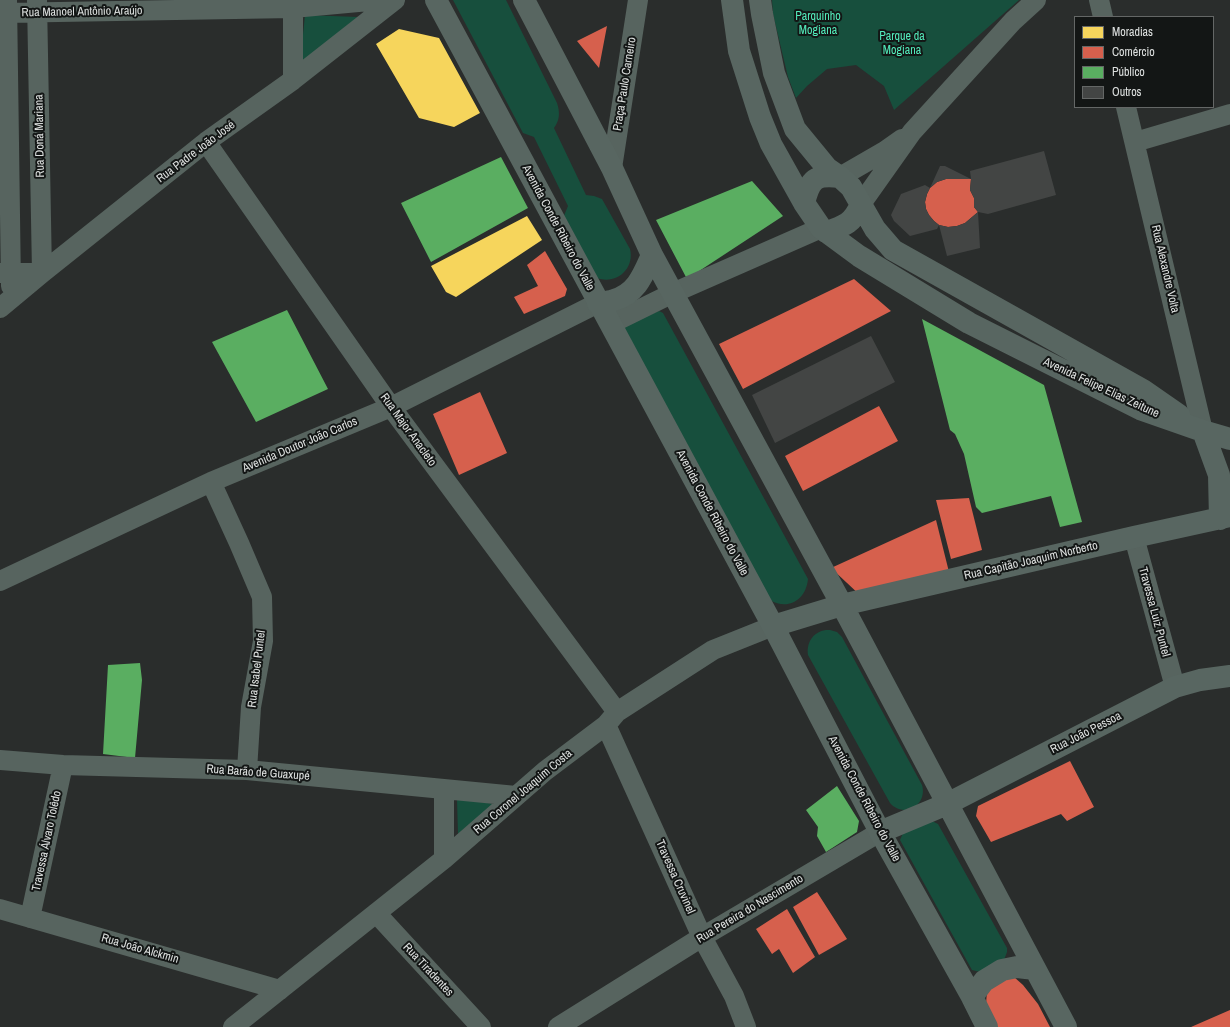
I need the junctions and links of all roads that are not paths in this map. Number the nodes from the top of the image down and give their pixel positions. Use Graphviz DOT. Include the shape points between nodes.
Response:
graph roads {
  1 [pos="380,0"];
  2 [pos="395,0"];
  3 [pos="436,0"];
  4 [pos="524,0"];
  5 [pos="638,0"];
  6 [pos="732,0"];
  7 [pos="760,0"];
  8 [pos="1036,0"];
  9 [pos="1099,0"];
  10 [pos="293,4"];
  11 [pos="37,6"];
  12 [pos="4,9"];
  13 [pos="1103,16"];
  14 [pos="293,80"];
  15 [pos="1126,108"];
  16 [pos="1230,114"];
  17 [pos="912,132"];
  18 [pos="206,142"];
  19 [pos="1135,142"];
  20 [pos="612,168"];
  21 [pos="840,177"];
  22 [pos="804,203"];
  23 [pos="861,204"];
  24 [pos="824,230"];
  25 [pos="652,255"];
  26 [pos="5,273"];
  27 [pos="42,273"];
  28 [pos="673,293"];
  29 [pos="4,302"];
  30 [pos="598,303"];
  31 [pos="610,324"];
  32 [pos="391,407"];
  33 [pos="1203,432"];
  34 [pos="1230,439"];
  35 [pos="1230,457"];
  36 [pos="211,482"];
  37 [pos="1223,482"];
  38 [pos="1225,517"];
  39 [pos="1134,537"];
  40 [pos="0,581"];
  41 [pos="842,605"];
  42 [pos="773,626"];
  43 [pos="1230,676"];
  44 [pos="1175,687"];
  45 [pos="611,719"];
  46 [pos="0,760"];
  47 [pos="63,765"];
  48 [pos="247,770"];
  49 [pos="444,789"];
  50 [pos="516,796"];
  51 [pos="947,804"];
  52 [pos="880,832"];
  53 [pos="444,859"];
  54 [pos="0,909"];
  55 [pos="376,913"];
  56 [pos="30,918"];
  57 [pos="702,937"];
  58 [pos="1035,969"];
  59 [pos="280,990"];
  60 [pos="972,997"];
  61 [pos="233,1027"];
  62 [pos="481,1027"];
  63 [pos="558,1027"];
  64 [pos="746,1027"];
  65 [pos="987,1027"];
  66 [pos="1066,1027"];
  1 -- 10 [label="street, Rua Manoel Antônio Araújo"];
  2 -- 14 [label="street, Rua Padre João José"];
  3 -- 30 [label="main road, Avenida Conde Ribeiro do Valle"];
  4 -- 20 [label="main road"];
  5 -- 20 [label="street, Praça Paulo Carneiro"];
  6 -- 22 [label="main road, Avenida Felipe Elias Zeitune" via="739,51 760,117 771,144"];
  7 -- 21 [label="main road, Avenida Felipe Elias Zeitune" via="774,73 794,129 827,168"];
  8 -- 17 [label="street" via="1013,21"];
  9 -- 13 [label="street"];
  10 -- 11 [label="street, Rua Manoel Antônio Araújo"];
  10 -- 14 [label="street"];
  11 -- 12 [label="street, Rua Manoel Antônio Araújo"];
  11 -- 27 [label="street, Rua Doná Mariana"];
  12 -- 26 [label="street"];
  14 -- 18 [label="street, Rua Padre João José"];
  15 -- 19 [label="street, Rua Alexandre Volta"];
  16 -- 19 [label="street"];
  17 -- 21 [label="street"];
  17 -- 23 [label="street"];
  18 -- 27 [label="street, Rua Padre João José"];
  18 -- 32 [label="street, Rua Major Anacleto"];
  19 -- 33 [label="street, Rua Alexandre Volta"];
  20 -- 25 [label="main road"];
  21 -- 22 [label="main road" via="817,178 807,189"];
  21 -- 23 [label="main road, Avenida Felipe Elias Zeitune" via="851,187"];
  22 -- 24 [label="main road, Avenida Felipe Elias Zeitune"];
  23 -- 24 [label="main road" via="850,222"];
  23 -- 33 [label="main road, Avenida Felipe Elias Zeitune" via="875,229 893,250 1143,390"];
  24 -- 28 [label="street"];
  24 -- 33 [label="main road, Avenida Felipe Elias Zeitune" via="859,256 969,323 1140,409"];
  25 -- 28 [label="main road"];
  25 -- 30 [label="main road" via="641,280 628,294"];
  26 -- 27 [label="street"];
  26 -- 29 [label="street"];
  27 -- 29 [label="street, Rua Padre João José"];
  28 -- 31 [label="street"];
  28 -- 41 [label="main road"];
  30 -- 31 [label="main road, Avenida Conde Ribeiro do Valle"];
  30 -- 32 [label="street, Avenida Doutor João Carlos"];
  31 -- 42 [label="main road, Avenida Conde Ribeiro do Valle"];
  32 -- 36 [label="street, Avenida Doutor João Carlos"];
  32 -- 45 [label="street, Rua Major Anacleto"];
  33 -- 34 [label="main road"];
  33 -- 37 [label="main road"];
  35 -- 37 [label="main road" via="1222,465"];
  36 -- 40 [label="street, Avenida Doutor João Carlos"];
  36 -- 48 [label="street, Rua Isabel Puntel" via="262,597 263,642 251,707"];
  37 -- 38 [label="main road"];
  38 -- 39 [label="main road, Rua Capitão Joaquim Norberto"];
  39 -- 41 [label="main road, Rua Capitão Joaquim Norberto"];
  39 -- 44 [label="street, Travessa Luiz Puntel"];
  41 -- 42 [label="main road, Rua Coronel Joaquim Costa"];
  41 -- 51 [label="main road"];
  42 -- 45 [label="street, Rua Coronel Joaquim Costa" via="713,650"];
  42 -- 52 [label="main road, Avenida Conde Ribeiro do Valle"];
  43 -- 44 [label="main road, Rua João Pessoa"];
  44 -- 51 [label="main road, Rua João Pessoa"];
  45 -- 50 [label="street, Rua Coronel Joaquim Costa"];
  45 -- 57 [label="street, Travessa Cruvinel"];
  46 -- 47 [label="street, Rua Barão de Guaxupé"];
  47 -- 48 [label="street, Rua Barão de Guaxupé"];
  47 -- 56 [label="street, Travessa Álvaro Tolêdo"];
  48 -- 49 [label="street, Rua Barão de Guaxupé"];
  49 -- 50 [label="street, Rua Barão de Guaxupé"];
  49 -- 53 [label="street"];
  50 -- 53 [label="street, Rua Coronel Joaquim Costa"];
  51 -- 52 [label="main road, Rua Pereira do Nascimento"];
  51 -- 58 [label="main road"];
  52 -- 57 [label="street, Rua Pereira do Nascimento"];
  52 -- 60 [label="main road, Avenida Conde Ribeiro do Valle"];
  53 -- 55 [label="street, Rua Coronel Joaquim Costa"];
  54 -- 56 [label="street, Rua João Alckmin"];
  55 -- 59 [label="street, Rua Coronel Joaquim Costa"];
  55 -- 62 [label="street, Rua Tiradentes"];
  56 -- 59 [label="street, Rua João Alckmin"];
  57 -- 63 [label="street, Rua Pereira do Nascimento"];
  57 -- 64 [label="street, Travessa Cruvinel" via="734,996"];
  58 -- 60 [label="main road" via="1017,967 1002,970 984,981"];
  58 -- 66 [label="main road"];
  59 -- 61 [label="street, Rua Coronel Joaquim Costa"];
  60 -- 65 [label="main road, Avenida Conde Ribeiro do Valle"];
}
